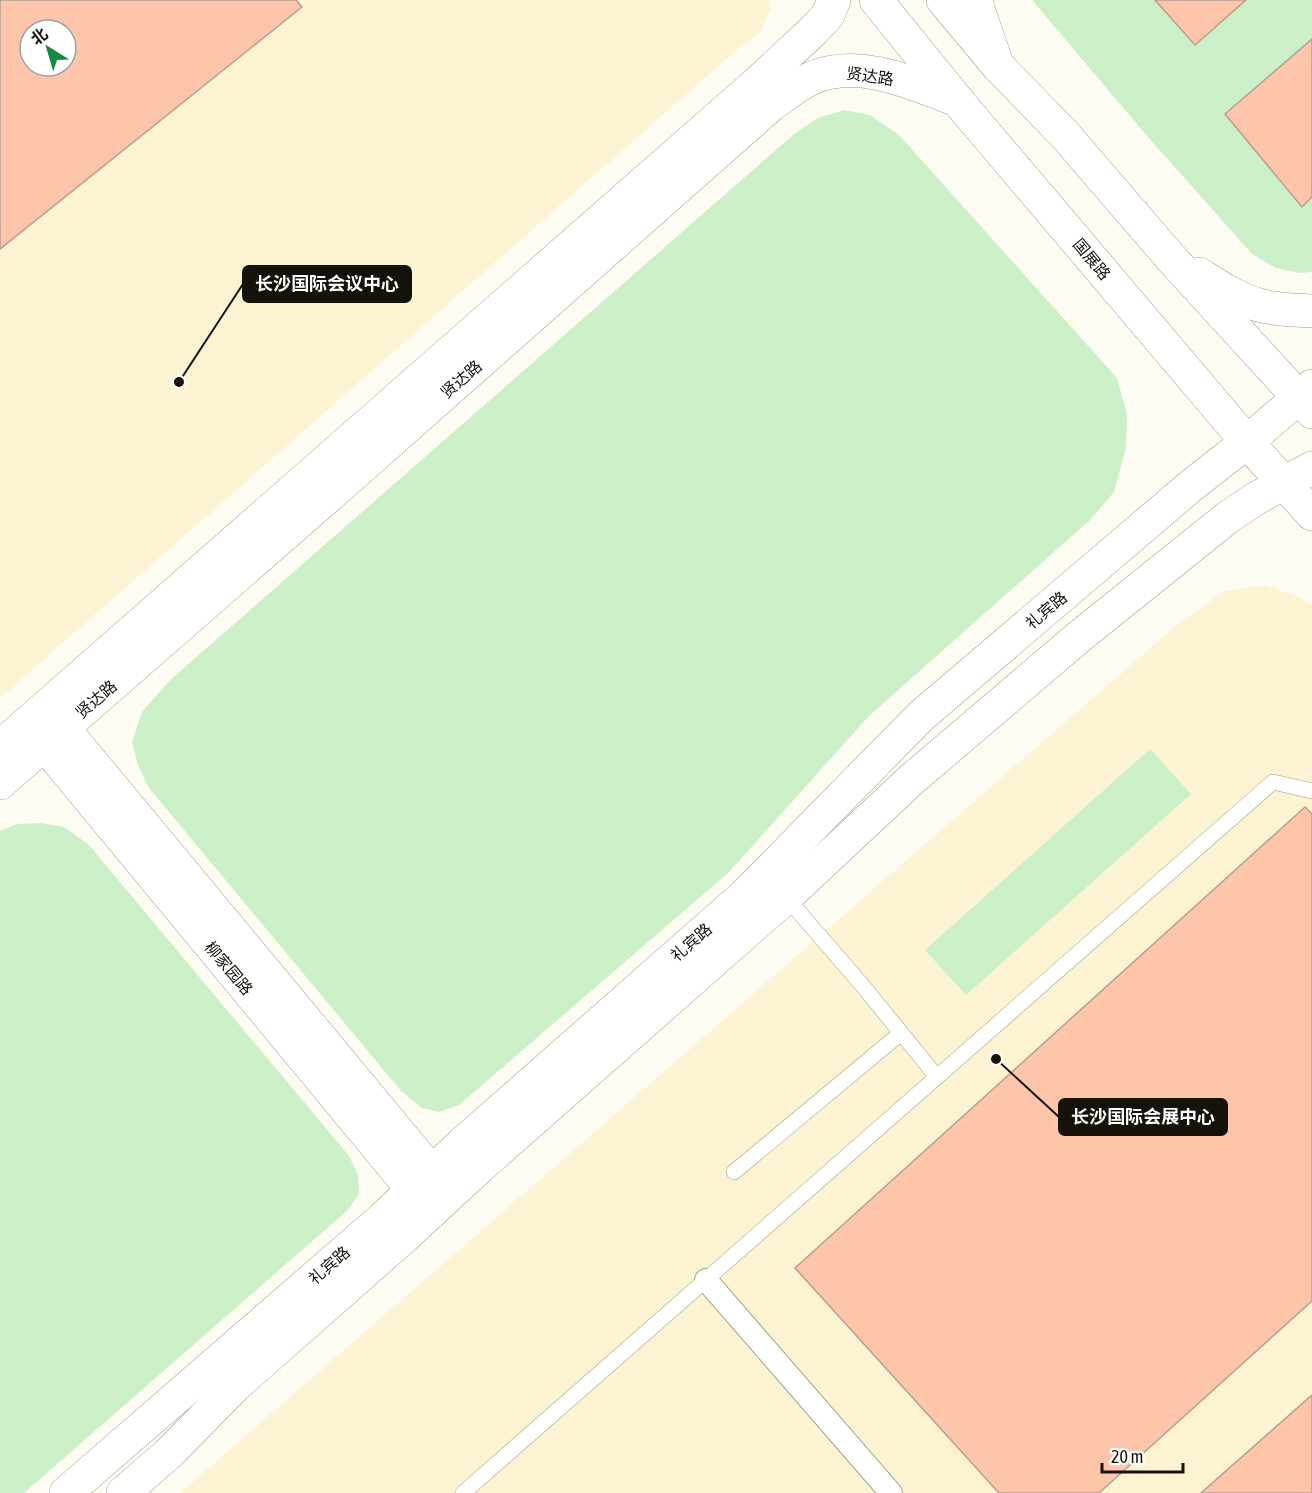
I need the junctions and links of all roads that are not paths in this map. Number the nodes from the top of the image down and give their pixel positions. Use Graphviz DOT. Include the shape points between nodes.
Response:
graph roads {
  1 [pos="834,0"];
  2 [pos="876,0"];
  3 [pos="943,0"];
  4 [pos="976,0"];
  5 [pos="998,66"];
  6 [pos="957,100"];
  7 [pos="1164,249"];
  8 [pos="1312,311"];
  9 [pos="1308,399"];
  10 [pos="1247,442"];
  11 [pos="1298,476"];
  12 [pos="1312,514"];
  13 [pos="45,726"];
  14 [pos="0,747"];
  15 [pos="0,783"];
  16 [pos="1312,791"];
  17 [pos="786,897"];
  18 [pos="901,1033"];
  19 [pos="937,1077"];
  20 [pos="734,1173"];
  21 [pos="431,1192"];
  22 [pos="705,1280"];
  23 [pos="66,1493"];
  24 [pos="123,1493"];
  25 [pos="463,1493"];
  26 [pos="891,1493"];
  1 -- 13 [label="main road, 贤达路" via="828,15 756,84"];
  2 -- 6 [label="main road, 国展路"];
  3 -- 5 [label="main road"];
  4 -- 5 [label="main road"];
  5 -- 7 [label="main road" via="1065,135"];
  6 -- 10 [label="main road, 国展路"];
  6 -- 13 [label="main road, 贤达路" via="909,82 857,71 834,71 810,79 788,93 331,494"];
  7 -- 8 [label="main road" via="1225,291 1260,305"];
  7 -- 9 [label="main road"];
  9 -- 10 [label="main road, 礼宾路"];
  10 -- 11 [label="main road, 国展路"];
  10 -- 21 [label="main road, 礼宾路" via="921,716 745,895 463,1143"];
  11 -- 12 [label="main road, 国展路"];
  11 -- 17 [label="main road, 礼宾路" via="1227,518 1080,636 911,780"];
  13 -- 14 [label="main road, 贤达路"];
  13 -- 15 [label="main road, 贤达路"];
  13 -- 21 [label="main road, 柳家园路"];
  16 -- 19 [label="lane" via="1273,782"];
  17 -- 18 [label="lane"];
  17 -- 21 [label="main road, 礼宾路" via="483,1164"];
  18 -- 19 [label="lane"];
  18 -- 20 [label="lane"];
  19 -- 22 [label="lane"];
  21 -- 23 [label="main road, 礼宾路" via="364,1235"];
  21 -- 24 [label="main road, 礼宾路" via="404,1238 236,1385"];
  22 -- 25 [label="lane"];
  22 -- 26 [label="street"];
}
